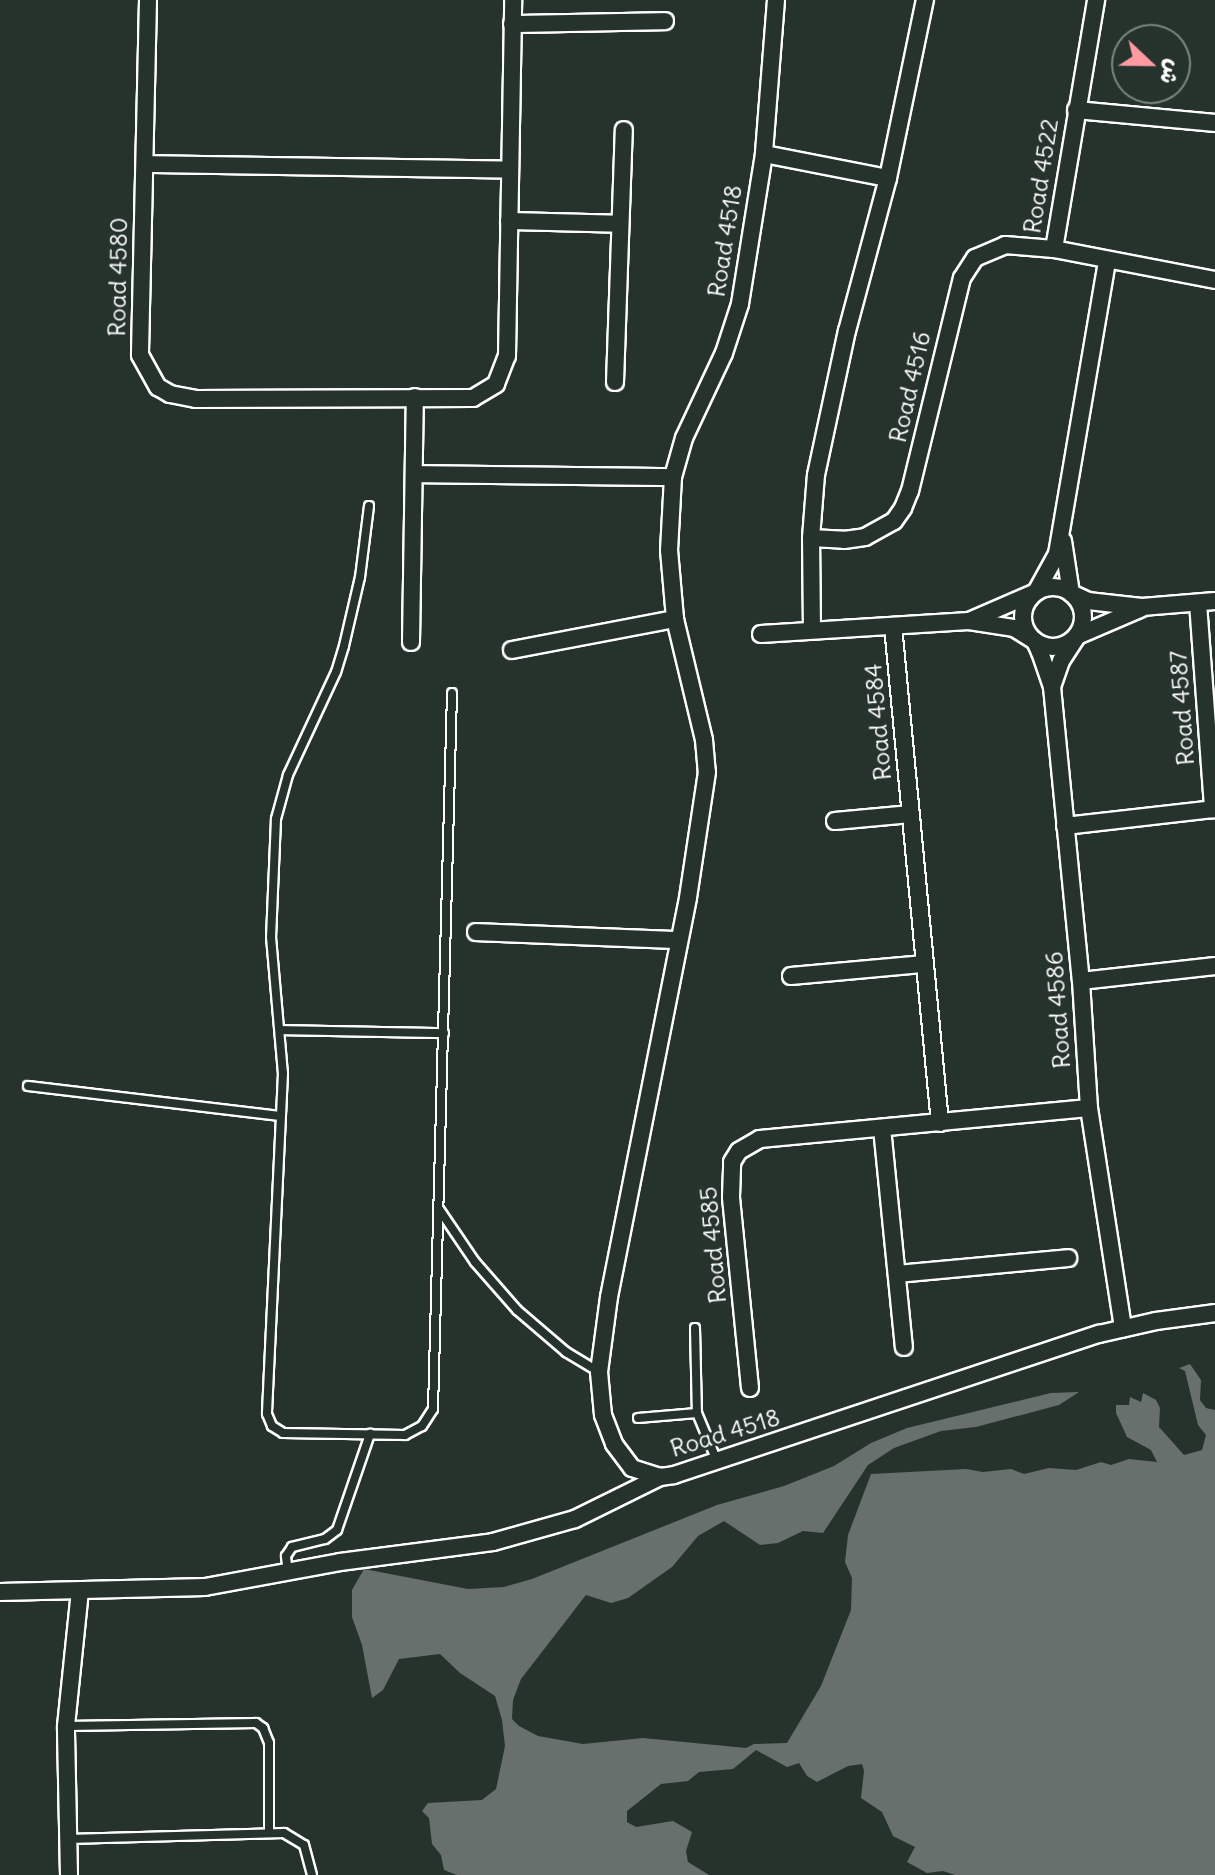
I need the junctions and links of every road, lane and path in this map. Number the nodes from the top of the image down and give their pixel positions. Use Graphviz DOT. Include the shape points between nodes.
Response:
graph roads {
  1 [pos="148,0"];
  2 [pos="513,0"];
  3 [pos="776,0"];
  4 [pos="925,0"];
  5 [pos="1096,0"];
  6 [pos="665,21"];
  7 [pos="512,24"];
  8 [pos="1076,110"];
  9 [pos="1215,123"];
  10 [pos="624,130"];
  11 [pos="764,154"];
  12 [pos="145,164"];
  13 [pos="510,170"];
  14 [pos="888,178"];
  15 [pos="509,221"];
  16 [pos="620,224"];
  17 [pos="1054,249"];
  18 [pos="1107,261"];
  19 [pos="1215,280"];
  20 [pos="615,382"];
  21 [pos="415,397"];
  22 [pos="415,474"];
  23 [pos="673,477"];
  24 [pos="369,506"];
  25 [pos="1062,532"];
  26 [pos="811,538"];
  27 [pos="1036,592"];
  28 [pos="1071,593"];
  29 [pos="1206,602"];
  30 [pos="1142,607"];
  31 [pos="675,619"];
  32 [pos="969,621"];
  33 [pos="893,626"];
  34 [pos="812,630"];
  35 [pos="761,634"];
  36 [pos="1077,636"];
  37 [pos="1035,641"];
  38 [pos="411,642"];
  39 [pos="512,650"];
  40 [pos="1052,687"];
  41 [pos="452,693"];
  42 [pos="1214,809"];
  43 [pos="911,814"];
  44 [pos="835,821"];
  45 [pos="1065,826"];
  46 [pos="476,932"];
  47 [pos="679,940"];
  48 [pos="924,964"];
  49 [pos="1215,966"];
  50 [pos="791,976"];
  51 [pos="1081,981"];
  52 [pos="281,1030"];
  53 [pos="444,1033"];
  54 [pos="28,1086"];
  55 [pos="1089,1108"];
  56 [pos="280,1116"];
  57 [pos="940,1123"];
  58 [pos="882,1128"];
  59 [pos="439,1209"];
  60 [pos="1068,1258"];
  61 [pos="897,1274"];
  62 [pos="1215,1313"];
  63 [pos="695,1328"];
  64 [pos="1123,1328"];
  65 [pos="904,1347"];
  66 [pos="599,1372"];
  67 [pos="750,1388"];
  68 [pos="697,1413"];
  69 [pos="638,1418"];
  70 [pos="370,1434"];
  71 [pos="717,1462"];
  72 [pos="660,1477"];
  73 [pos="288,1574"];
  74 [pos="80,1591"];
  75 [pos="0,1592"];
  76 [pos="66,1726"];
  77 [pos="269,1833"];
  78 [pos="68,1839"];
  79 [pos="69,1875"];
  80 [pos="312,1875"];
  1 -- 12 [label="street, Road 4580"];
  2 -- 7 [label="street, Road 4580"];
  3 -- 11 [label="street, Road 4518"];
  4 -- 14 [label="street"];
  5 -- 8 [label="street, Road 4522"];
  6 -- 7 [label="street"];
  7 -- 13 [label="street, Road 4580"];
  8 -- 9 [label="street, Road 4522"];
  8 -- 17 [label="street, Road 4522"];
  10 -- 16 [label="street"];
  11 -- 14 [label="street"];
  11 -- 23 [label="street, Road 4518" via="733,329 684,438"];
  12 -- 13 [label="street"];
  12 -- 21 [label="street, Road 4580" via="140,355 158,387 196,399"];
  13 -- 15 [label="street, Road 4580"];
  14 -- 26 [label="street" via="831,399 816,475"];
  15 -- 16 [label="street"];
  15 -- 21 [label="street, Road 4580" via="503,371 496,384 473,398"];
  16 -- 20 [label="street"];
  17 -- 18 [label="street, Road 4516"];
  17 -- 26 [label="street, Road 4516" via="1005,245 975,258 962,278 903,508 894,521 865,537"];
  18 -- 19 [label="street, Road 4516"];
  18 -- 25 [label="street"];
  21 -- 22 [label="street"];
  22 -- 23 [label="street"];
  22 -- 38 [label="street"];
  23 -- 31 [label="street, Road 4518" via="669,550"];
  24 -- 52 [label="lane" via="344,646 288,775 276,819 271,937"];
  25 -- 27 [label="street" via="1057,554"];
  25 -- 28 [label="street"];
  26 -- 34 [label="street"];
  27 -- 28 [label="street" via="1054,587"];
  27 -- 32 [label="street"];
  27 -- 37 [label="street" via="1023,617"];
  28 -- 30 [label="street" via="1099,604"];
  28 -- 36 [label="street" via="1082,609"];
  29 -- 30 [label="street"];
  29 -- 42 [label="street, Road 4587"];
  30 -- 36 [label="street"];
  31 -- 39 [label="street"];
  31 -- 47 [label="street, Road 4518" via="707,772"];
  32 -- 33 [label="street"];
  32 -- 37 [label="street" via="1014,628"];
  33 -- 34 [label="street"];
  33 -- 43 [label="street, Road 4584"];
  34 -- 35 [label="street"];
  36 -- 37 [label="street" via="1061,646"];
  36 -- 40 [label="street, Road 4586"];
  37 -- 40 [label="street, Road 4586"];
  40 -- 45 [label="street, Road 4586"];
  41 -- 53 [label="lane"];
  42 -- 45 [label="street, Road 4587"];
  43 -- 44 [label="street, Road 4584"];
  43 -- 48 [label="street, Road 4584"];
  45 -- 51 [label="street, Road 4586"];
  46 -- 47 [label="street"];
  47 -- 66 [label="street, Road 4518"];
  48 -- 50 [label="street"];
  48 -- 57 [label="street, Road 4584"];
  49 -- 51 [label="street"];
  51 -- 55 [label="street, Road 4586"];
  52 -- 53 [label="lane"];
  52 -- 56 [label="lane"];
  53 -- 59 [label="lane"];
  54 -- 56 [label="lane"];
  55 -- 57 [label="street, Road 4585"];
  55 -- 64 [label="street, Road 4586"];
  56 -- 70 [label="lane" via="269,1420 277,1430 291,1434"];
  57 -- 58 [label="street, Road 4585"];
  58 -- 61 [label="street"];
  58 -- 67 [label="street, Road 4585" via="760,1139 739,1151 732,1162"];
  59 -- 66 [label="lane" via="517,1310"];
  59 -- 70 [label="lane" via="433,1409 414,1431"];
  60 -- 61 [label="street"];
  61 -- 65 [label="street"];
  62 -- 64 [label="street, Road 4518"];
  63 -- 68 [label="lane"];
  64 -- 71 [label="street, Road 4518"];
  66 -- 72 [label="street, Road 4518" via="603,1415 614,1444 632,1468"];
  68 -- 69 [label="lane"];
  68 -- 71 [label="lane"];
  70 -- 73 [label="lane" via="337,1530 325,1539 292,1547 286,1556"];
  71 -- 72 [label="street, Road 4518"];
  72 -- 73 [label="street" via="575,1519 522,1536"];
  73 -- 74 [label="street" via="205,1587"];
  74 -- 75 [label="street"];
  74 -- 76 [label="street"];
  76 -- 77 [label="lane" via="256,1723 269,1743"];
  76 -- 78 [label="street"];
  77 -- 78 [label="lane"];
  77 -- 80 [label="lane" via="299,1839 308,1852"];
  78 -- 79 [label="street"];
}
